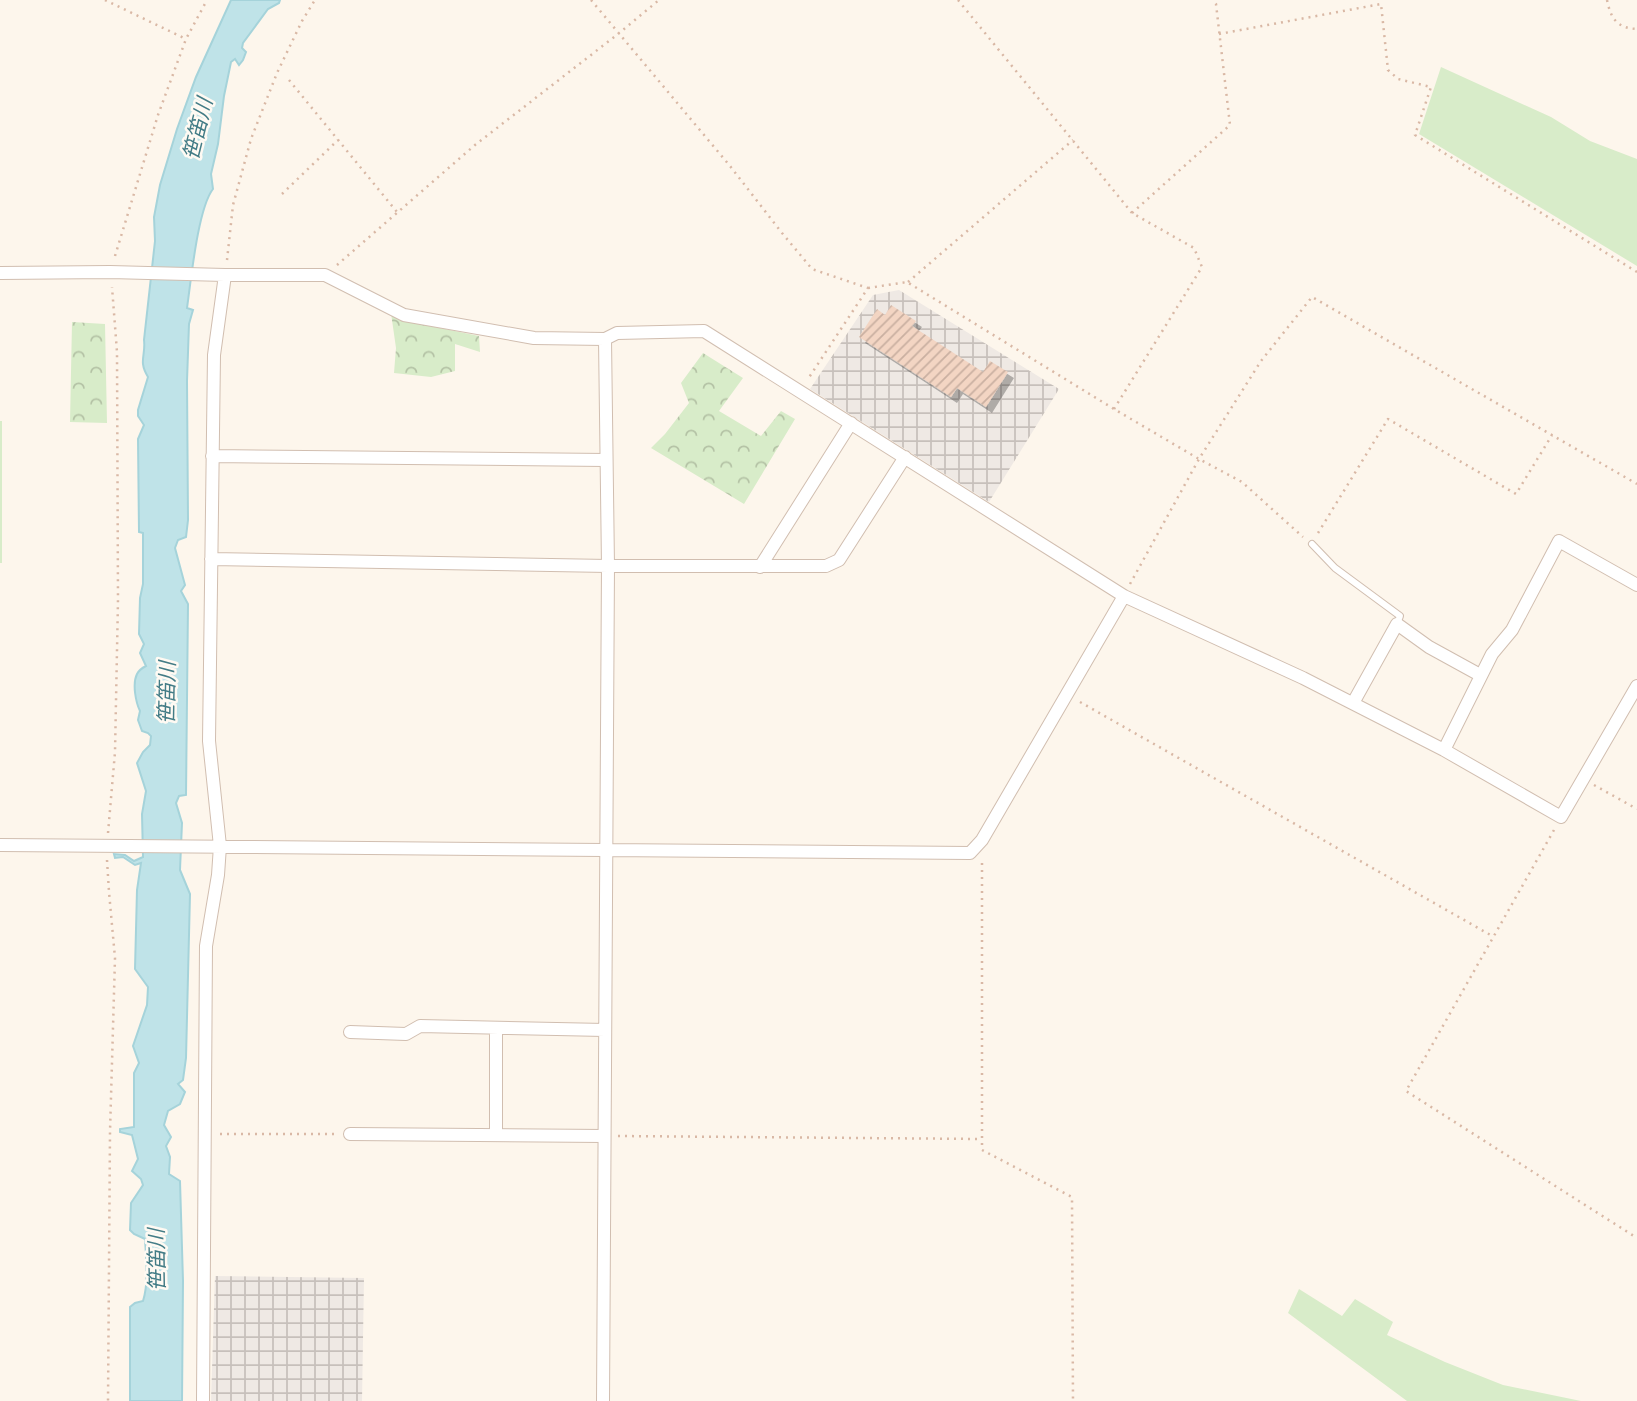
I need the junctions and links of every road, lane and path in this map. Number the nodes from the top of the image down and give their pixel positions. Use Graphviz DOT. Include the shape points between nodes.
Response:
graph roads {
  1 [pos="104,0"];
  2 [pos="207,0"];
  3 [pos="314,0"];
  4 [pos="591,0"];
  5 [pos="659,0"];
  6 [pos="958,0"];
  7 [pos="1213,0"];
  8 [pos="1607,0"];
  9 [pos="1637,29"];
  10 [pos="618,34"];
  11 [pos="1219,34"];
  12 [pos="186,39"];
  13 [pos="289,80"];
  14 [pos="338,140"];
  15 [pos="1073,140"];
  16 [pos="282,194"];
  17 [pos="397,212"];
  18 [pos="1132,213"];
  19 [pos="114,272"];
  20 [pos="1637,272"];
  21 [pos="0,273"];
  22 [pos="226,275"];
  23 [pos="325,275"];
  24 [pos="907,282"];
  25 [pos="868,288"];
  26 [pos="605,339"];
  27 [pos="800,391"];
  28 [pos="1114,409"];
  29 [pos="851,423"];
  30 [pos="1552,435"];
  31 [pos="212,456"];
  32 [pos="905,457"];
  33 [pos="1199,459"];
  34 [pos="607,460"];
  35 [pos="1637,484"];
  36 [pos="1312,544"];
  37 [pos="211,559"];
  38 [pos="608,566"];
  39 [pos="760,567"];
  40 [pos="1637,585"];
  41 [pos="1124,596"];
  42 [pos="1397,624"];
  43 [pos="1480,675"];
  44 [pos="1637,686"];
  45 [pos="1066,694"];
  46 [pos="1353,703"];
  47 [pos="1444,750"];
  48 [pos="1584,779"];
  49 [pos="1637,809"];
  50 [pos="1561,817"];
  51 [pos="982,840"];
  52 [pos="0,845"];
  53 [pos="107,845"];
  54 [pos="215,846"];
  55 [pos="605,851"];
  56 [pos="1494,937"];
  57 [pos="496,1028"];
  58 [pos="604,1030"];
  59 [pos="350,1032"];
  60 [pos="206,1134"];
  61 [pos="350,1134"];
  62 [pos="496,1134"];
  63 [pos="604,1136"];
  64 [pos="982,1139"];
  65 [pos="1637,1238"];
  66 [pos="108,1401"];
  67 [pos="203,1401"];
  68 [pos="603,1401"];
  69 [pos="1073,1401"];
  1 -- 12 [label="path"];
  2 -- 12 [label="path"];
  3 -- 22 [label="path" via="250,139 233,205"];
  4 -- 10 [label="path"];
  5 -- 10 [label="path"];
  6 -- 15 [label="path"];
  7 -- 11 [label="path"];
  8 -- 9 [label="path" via="1613,19 1625,28"];
  10 -- 17 [label="path"];
  10 -- 25 [label="path" via="812,269"];
  11 -- 18 [label="path" via="1230,125"];
  11 -- 20 [label="path" via="1381,4 1388,70 1398,79 1431,87 1415,135"];
  12 -- 19 [label="path" via="158,114"];
  13 -- 14 [label="path"];
  14 -- 16 [label="path"];
  14 -- 17 [label="path"];
  15 -- 18 [label="path"];
  15 -- 24 [label="path"];
  17 -- 23 [label="path"];
  18 -- 28 [label="path" via="1194,248 1202,267"];
  19 -- 21 [label="street"];
  19 -- 22 [label="street"];
  19 -- 53 [label="path" via="118,600 115,752"];
  22 -- 23 [label="street"];
  22 -- 31 [label="street" via="214,355"];
  23 -- 26 [label="street" via="404,315 534,338"];
  24 -- 25 [label="path"];
  24 -- 28 [label="path"];
  25 -- 27 [label="path"];
  26 -- 27 [label="street" via="617,333 704,331"];
  26 -- 34 [label="street"];
  27 -- 29 [label="street"];
  28 -- 33 [label="path"];
  29 -- 32 [label="street"];
  29 -- 39 [label="street"];
  30 -- 33 [label="path" via="1312,297 1261,361"];
  30 -- 35 [label="path"];
  30 -- 36 [label="path" via="1516,494 1388,419"];
  31 -- 34 [label="street"];
  31 -- 37 [label="street"];
  32 -- 39 [label="street" via="839,560 827,566"];
  32 -- 41 [label="street"];
  33 -- 36 [label="path" via="1242,482"];
  33 -- 41 [label="path"];
  34 -- 38 [label="street"];
  36 -- 42 [label="lane" via="1335,568 1400,616"];
  37 -- 38 [label="street"];
  37 -- 54 [label="street" via="209,741"];
  38 -- 39 [label="street"];
  38 -- 55 [label="street"];
  40 -- 43 [label="street" via="1559,541 1512,629"];
  41 -- 45 [label="street"];
  41 -- 46 [label="street"];
  42 -- 43 [label="street"];
  42 -- 46 [label="street"];
  43 -- 47 [label="street"];
  44 -- 48 [label="street"];
  45 -- 51 [label="street"];
  45 -- 56 [label="path"];
  46 -- 47 [label="street"];
  47 -- 50 [label="street"];
  48 -- 49 [label="path"];
  48 -- 50 [label="street"];
  50 -- 56 [label="path"];
  51 -- 55 [label="street" via="970,853"];
  51 -- 64 [label="path"];
  52 -- 53 [label="street"];
  53 -- 54 [label="street"];
  53 -- 66 [label="path" via="116,958"];
  54 -- 55 [label="street"];
  54 -- 60 [label="street" via="218,875 206,946"];
  55 -- 58 [label="street"];
  56 -- 65 [label="path" via="1406,1091"];
  57 -- 58 [label="street"];
  57 -- 59 [label="street" via="420,1026 405,1034"];
  57 -- 62 [label="street"];
  58 -- 63 [label="street"];
  60 -- 61 [label="path"];
  60 -- 67 [label="street"];
  61 -- 62 [label="street"];
  62 -- 63 [label="street"];
  63 -- 64 [label="path"];
  63 -- 68 [label="street"];
  64 -- 69 [label="path" via="982,1150 1072,1197"];
}
